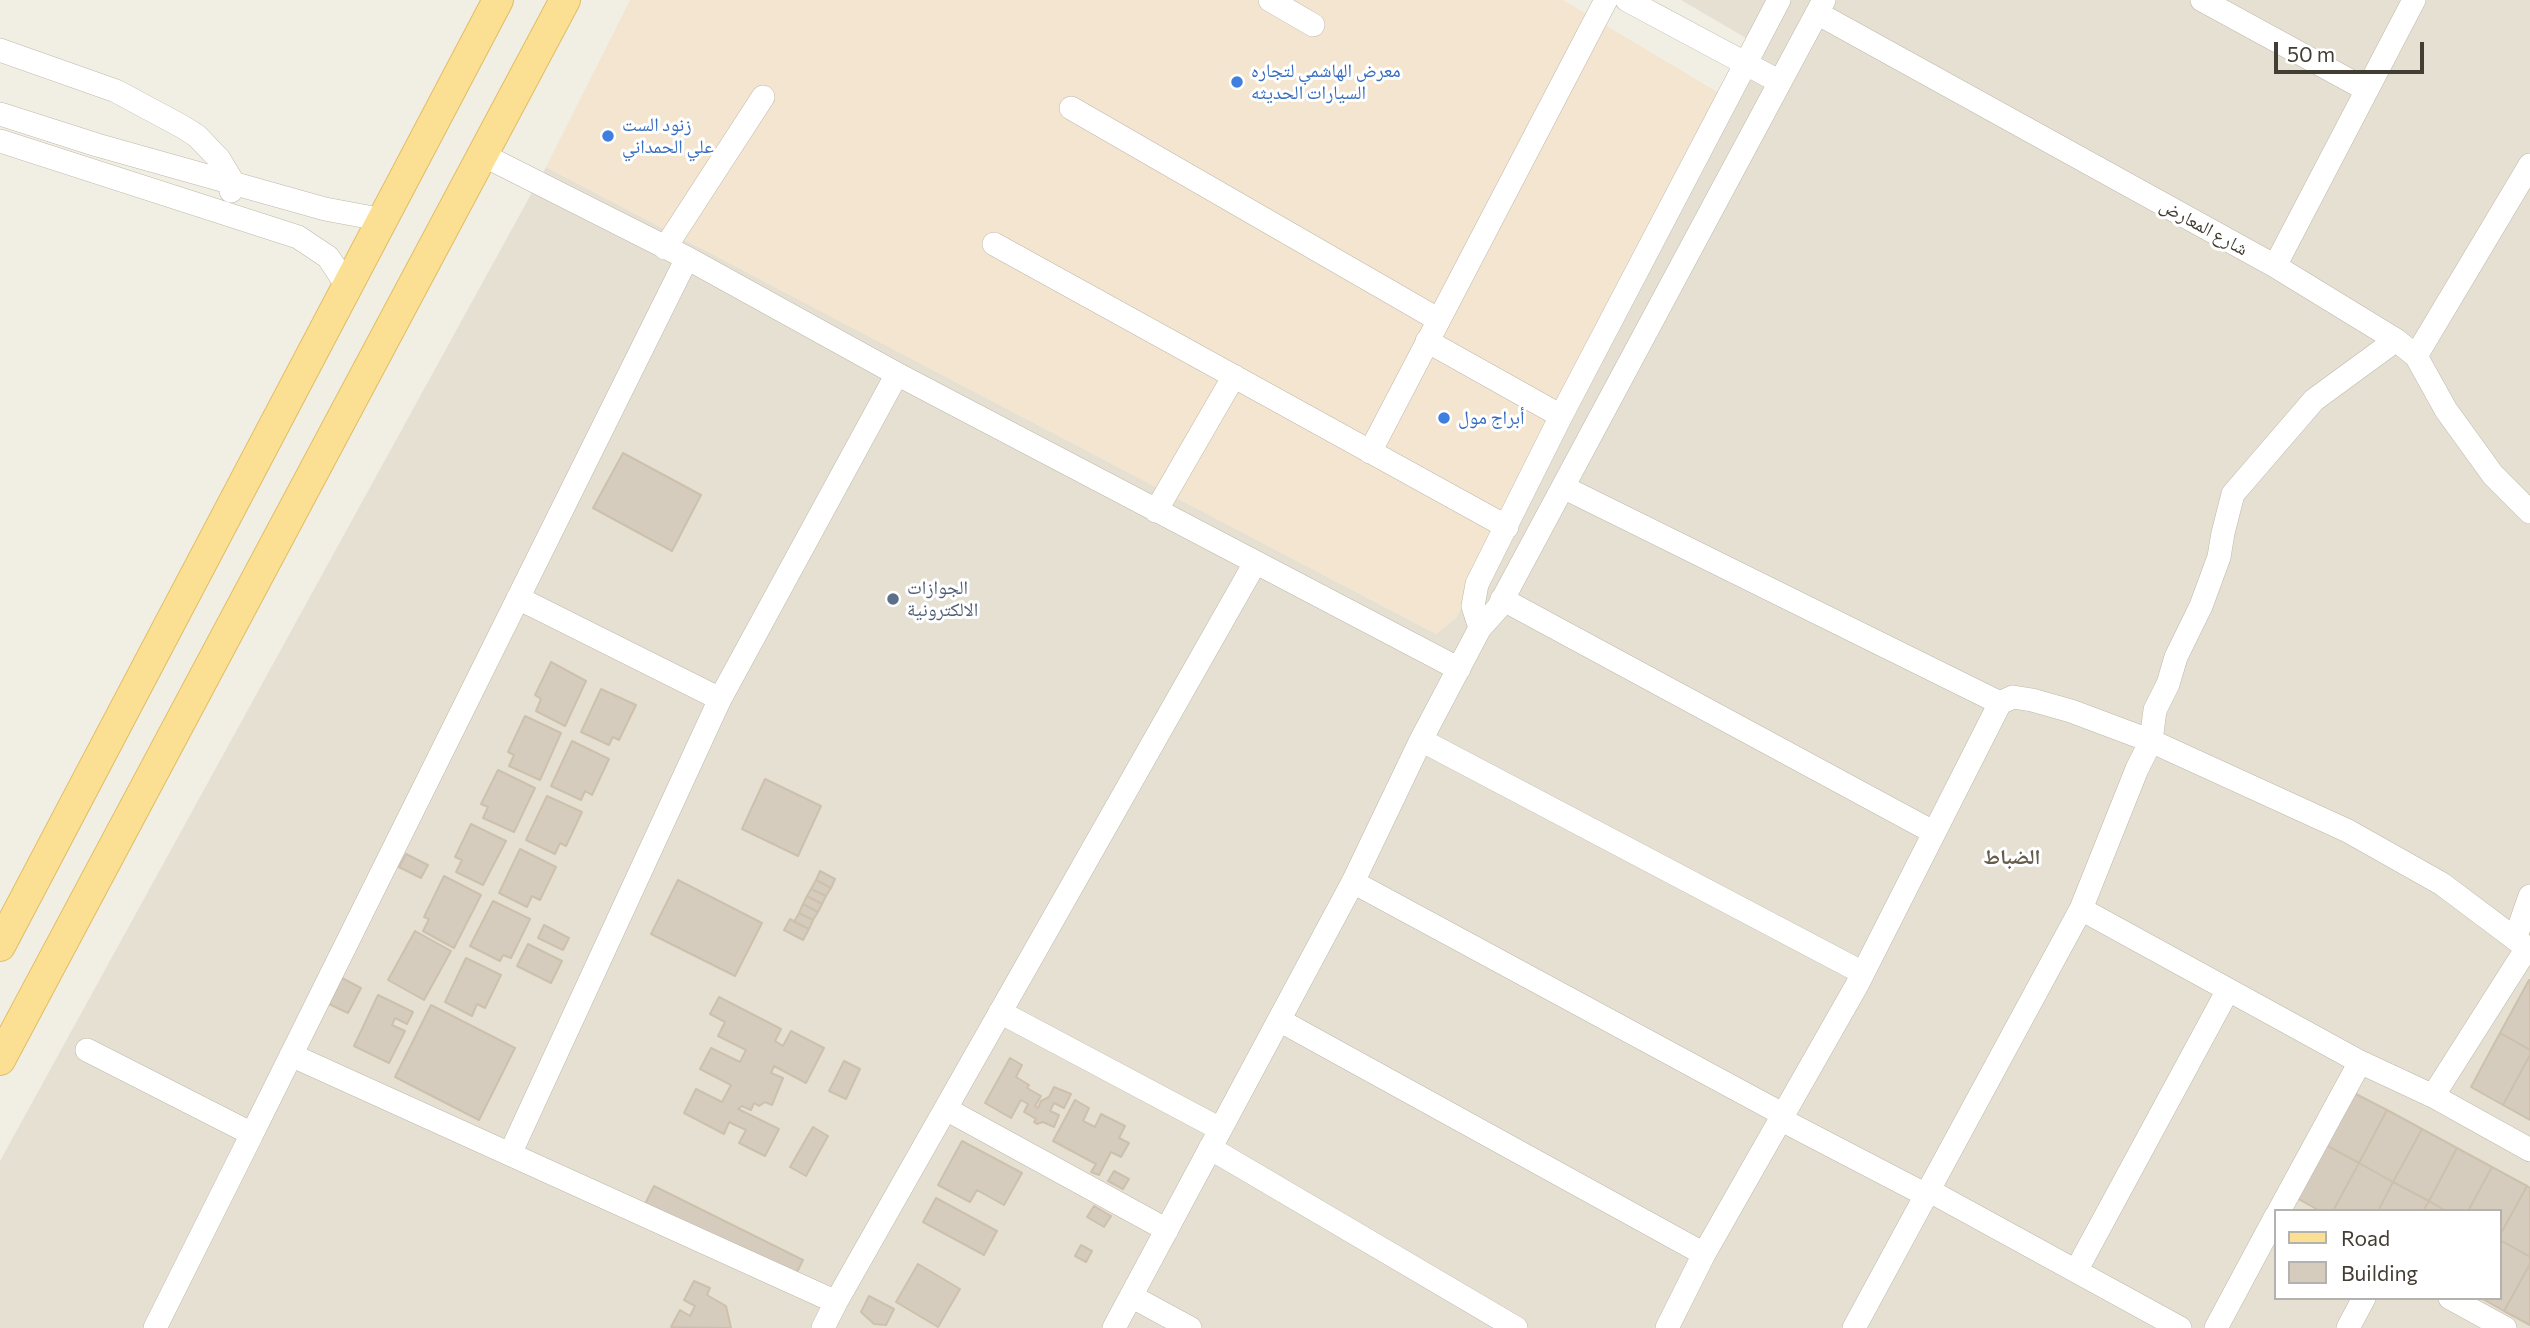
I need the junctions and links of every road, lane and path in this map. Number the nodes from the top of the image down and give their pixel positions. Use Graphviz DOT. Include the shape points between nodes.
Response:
graph roads {
  1 [pos="498,0"];
  2 [pos="565,0"];
  3 [pos="1270,0"];
  4 [pos="1606,0"];
  5 [pos="1627,0"];
  6 [pos="1779,0"];
  7 [pos="2202,0"];
  8 [pos="2414,0"];
  9 [pos="1820,7"];
  10 [pos="1314,25"];
  11 [pos="0,50"];
  12 [pos="1745,65"];
  13 [pos="1780,82"];
  14 [pos="2367,90"];
  15 [pos="763,97"];
  16 [pos="1072,108"];
  17 [pos="0,114"];
  18 [pos="0,141"];
  19 [pos="97,145"];
  20 [pos="483,155"];
  21 [pos="2530,165"];
  22 [pos="88,171"];
  23 [pos="234,184"];
  24 [pos="223,214"];
  25 [pos="384,220"];
  26 [pos="994,244"];
  27 [pos="665,248"];
  28 [pos="687,258"];
  29 [pos="2275,266"];
  30 [pos="348,287"];
  31 [pos="1439,320"];
  32 [pos="2396,340"];
  33 [pos="1427,341"];
  34 [pos="2416,356"];
  35 [pos="897,374"];
  36 [pos="1234,376"];
  37 [pos="1561,416"];
  38 [pos="1370,452"];
  39 [pos="1563,487"];
  40 [pos="1156,510"];
  41 [pos="2530,512"];
  42 [pos="1507,527"];
  43 [pos="1255,563"];
  44 [pos="518,598"];
  45 [pos="1502,599"];
  46 [pos="1480,628"];
  47 [pos="1459,669"];
  48 [pos="720,699"];
  49 [pos="2000,703"];
  50 [pos="1421,740"];
  51 [pos="2151,741"];
  52 [pos="1933,832"];
  53 [pos="1353,882"];
  54 [pos="2530,896"];
  55 [pos="2081,909"];
  56 [pos="2524,945"];
  57 [pos="0,946"];
  58 [pos="1863,973"];
  59 [pos="2228,990"];
  60 [pos="1000,1012"];
  61 [pos="1279,1020"];
  62 [pos="88,1050"];
  63 [pos="291,1055"];
  64 [pos="0,1060"];
  65 [pos="2360,1062"];
  66 [pos="2433,1096"];
  67 [pos="946,1109"];
  68 [pos="1783,1117"];
  69 [pos="251,1133"];
  70 [pos="1215,1139"];
  71 [pos="2530,1150"];
  72 [pos="510,1154"];
  73 [pos="1927,1193"];
  74 [pos="2283,1209"];
  75 [pos="2274,1225"];
  76 [pos="1167,1230"];
  77 [pos="1704,1254"];
  78 [pos="2076,1271"];
  79 [pos="1131,1296"];
  80 [pos="2363,1300"];
  81 [pos="2454,1300"];
  82 [pos="836,1302"];
  83 [pos="155,1328"];
  84 [pos="823,1328"];
  85 [pos="1114,1328"];
  86 [pos="1189,1328"];
  87 [pos="1516,1328"];
  88 [pos="1667,1328"];
  89 [pos="1855,1328"];
  90 [pos="2180,1328"];
  91 [pos="2216,1328"];
  92 [pos="2348,1328"];
  93 [pos="2505,1328"];
  1 -- 25 [label="main road"];
  2 -- 20 [label="main road"];
  3 -- 10 [label="street"];
  4 -- 31 [label="street"];
  5 -- 12 [label="street"];
  6 -- 12 [label="street"];
  7 -- 14 [label="street"];
  8 -- 14 [label="street"];
  9 -- 13 [label="street"];
  9 -- 29 [label="street, شارع المعارض"];
  11 -- 23 [label="street" via="116,91 161,114 210,148"];
  12 -- 13 [label="street"];
  12 -- 37 [label="street"];
  13 -- 39 [label="street"];
  14 -- 29 [label="street"];
  15 -- 27 [label="street"];
  16 -- 31 [label="street"];
  17 -- 19 [label="street"];
  18 -- 22 [label="street"];
  19 -- 22 [label="street"];
  19 -- 23 [label="street"];
  20 -- 27 [label="street"];
  20 -- 64 [label="main road"];
  21 -- 34 [label="street"];
  22 -- 24 [label="street"];
  23 -- 24 [label="street"];
  23 -- 25 [label="street"];
  24 -- 30 [label="street" via="309,243 328,257"];
  25 -- 30 [label="main road"];
  26 -- 36 [label="street"];
  27 -- 28 [label="street"];
  28 -- 35 [label="street"];
  28 -- 44 [label="street"];
  29 -- 32 [label="street, شارع المعارض"];
  30 -- 57 [label="main road"];
  31 -- 33 [label="street"];
  32 -- 34 [label="street, شارع المعارض"];
  32 -- 51 [label="street" via="2314,400 2233,494 2219,557 2155,710"];
  33 -- 37 [label="street"];
  33 -- 38 [label="street"];
  34 -- 41 [label="street, شارع المعارض" via="2446,410 2493,475"];
  35 -- 40 [label="street"];
  35 -- 48 [label="street"];
  36 -- 38 [label="street"];
  36 -- 40 [label="street"];
  37 -- 42 [label="street"];
  38 -- 42 [label="street"];
  39 -- 45 [label="street"];
  39 -- 49 [label="street"];
  40 -- 43 [label="street"];
  42 -- 46 [label="street" via="1474,595"];
  43 -- 47 [label="street"];
  43 -- 60 [label="street"];
  44 -- 48 [label="street"];
  44 -- 63 [label="street"];
  45 -- 46 [label="street"];
  45 -- 52 [label="street"];
  46 -- 47 [label="street"];
  47 -- 50 [label="street"];
  48 -- 72 [label="street"];
  49 -- 51 [label="street" via="2013,697 2032,700"];
  49 -- 52 [label="street"];
  50 -- 53 [label="street"];
  50 -- 58 [label="street"];
  51 -- 55 [label="street"];
  51 -- 56 [label="street" via="2348,831 2442,884"];
  52 -- 58 [label="street"];
  53 -- 61 [label="street"];
  53 -- 68 [label="street"];
  54 -- 56 [label="street"];
  55 -- 59 [label="street"];
  55 -- 73 [label="street"];
  56 -- 66 [label="street"];
  58 -- 68 [label="street"];
  59 -- 65 [label="street"];
  59 -- 78 [label="street"];
  60 -- 67 [label="street"];
  60 -- 70 [label="street"];
  61 -- 70 [label="street"];
  61 -- 77 [label="street"];
  62 -- 69 [label="street"];
  63 -- 69 [label="street"];
  63 -- 72 [label="street"];
  65 -- 66 [label="street"];
  65 -- 74 [label="street"];
  66 -- 71 [label="street"];
  67 -- 76 [label="street"];
  67 -- 82 [label="street"];
  68 -- 73 [label="street"];
  68 -- 77 [label="street"];
  69 -- 83 [label="street"];
  70 -- 76 [label="street"];
  70 -- 87 [label="street"];
  72 -- 82 [label="street"];
  73 -- 78 [label="street"];
  73 -- 89 [label="street"];
  75 -- 91 [label="street"];
  76 -- 79 [label="street"];
  77 -- 88 [label="street"];
  78 -- 90 [label="street"];
  79 -- 85 [label="street"];
  79 -- 86 [label="street"];
  80 -- 92 [label="street"];
  81 -- 93 [label="street"];
  82 -- 84 [label="street"];
}
